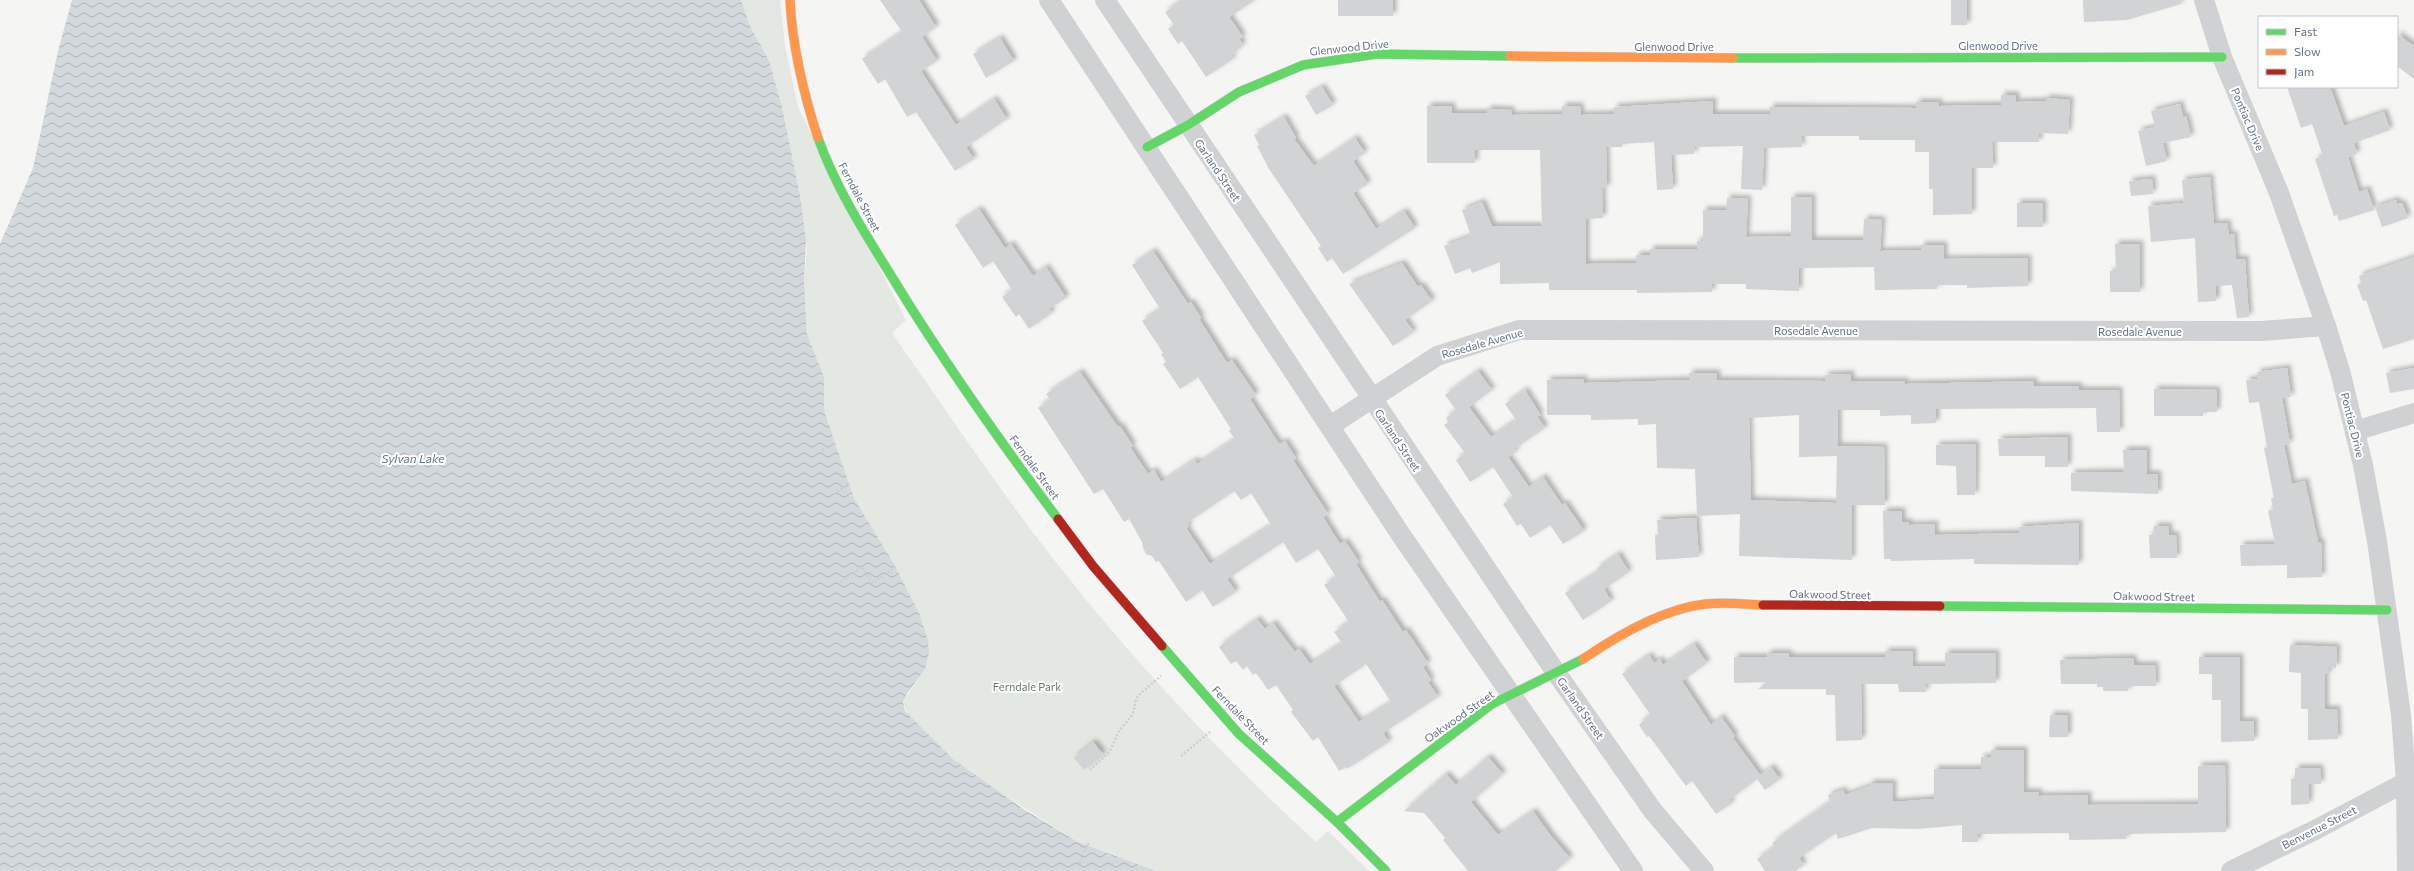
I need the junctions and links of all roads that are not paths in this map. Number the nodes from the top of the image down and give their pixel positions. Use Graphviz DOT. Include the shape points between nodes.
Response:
graph roads {
  1 [pos="790,0"];
  2 [pos="1049,0"];
  3 [pos="1105,0"];
  4 [pos="2204,0"];
  5 [pos="2222,57"];
  6 [pos="1188,125"];
  7 [pos="1147,147"];
  8 [pos="2326,326"];
  9 [pos="1371,400"];
  10 [pos="2414,413"];
  11 [pos="1330,426"];
  12 [pos="2355,431"];
  13 [pos="2387,610"];
  14 [pos="1557,674"];
  15 [pos="1512,695"];
  16 [pos="2406,782"];
  17 [pos="1337,822"];
  18 [pos="2409,857"];
  19 [pos="1386,871"];
  20 [pos="1633,871"];
  21 [pos="1704,871"];
  22 [pos="2231,871"];
  1 -- 17 [label="street, Ferndale Street" via="791,18 810,114 828,164 852,212 932,342 1093,566 1238,734"];
  2 -- 7 [label="street"];
  3 -- 6 [label="street, Garland Street"];
  4 -- 5 [label="street, Pontiac Drive"];
  5 -- 6 [label="street, Glenwood Drive" via="1670,58 1377,54 1303,64 1239,92"];
  5 -- 8 [label="street, Pontiac Drive" via="2279,193"];
  6 -- 7 [label="street, Glenwood Drive"];
  6 -- 9 [label="street, Garland Street"];
  7 -- 11 [label="street"];
  8 -- 9 [label="street, Rosedale Avenue" via="2262,331 1519,330 1437,356"];
  8 -- 12 [label="street, Pontiac Drive"];
  9 -- 11 [label="street, Rosedale Avenue"];
  9 -- 14 [label="street, Garland Street"];
  10 -- 12 [label="street"];
  11 -- 15 [label="street"];
  12 -- 13 [label="street, Pontiac Drive" via="2377,541"];
  13 -- 14 [label="street, Oakwood Street" via="1705,604 1658,617 1613,638"];
  13 -- 16 [label="street, Pontiac Drive"];
  14 -- 15 [label="street, Oakwood Street"];
  14 -- 21 [label="street, Garland Street" via="1653,811"];
  15 -- 17 [label="street, Oakwood Street" via="1492,704"];
  15 -- 20 [label="street"];
  16 -- 18 [label="street, Pontiac Drive"];
  16 -- 22 [label="street, Benvenue Street"];
  17 -- 19 [label="street, Ferndale Street"];
}
